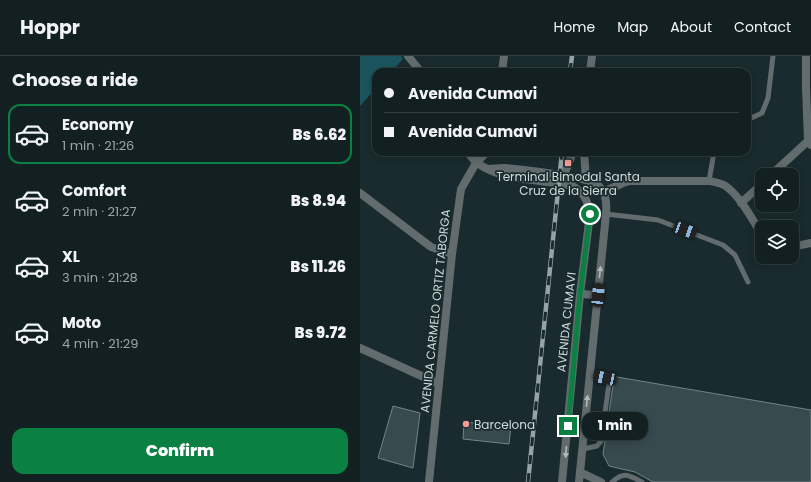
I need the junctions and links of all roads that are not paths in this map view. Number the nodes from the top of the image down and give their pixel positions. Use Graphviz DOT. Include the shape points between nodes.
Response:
graph roads {
  1 [pos="408,56"];
  2 [pos="504,56"];
  3 [pos="592,56"];
  4 [pos="773,56"];
  5 [pos="806,56"];
  6 [pos="418,68"];
  7 [pos="502,68"];
  8 [pos="590,68"];
  9 [pos="751,118"];
  10 [pos="810,143"];
  11 [pos="471,156"];
  12 [pos="483,156"];
  13 [pos="572,156"];
  14 [pos="584,156"];
  15 [pos="713,156"];
  16 [pos="476,163"];
  17 [pos="780,168"];
  18 [pos="487,169"];
  19 [pos="564,176"];
  20 [pos="586,180"];
  21 [pos="709,181"];
  22 [pos="755,190"];
  23 [pos="603,192"];
  24 [pos="360,193"];
  25 [pos="741,202"];
  26 [pos="606,214"];
  27 [pos="755,224"];
  28 [pos="811,243"];
  29 [pos="799,246"];
  30 [pos="452,254"];
  31 [pos="748,282"];
  32 [pos="580,294"];
  33 [pos="598,295"];
  34 [pos="360,348"];
  35 [pos="590,375"];
  36 [pos="439,384"];
  37 [pos="582,449"];
  38 [pos="580,472"];
  39 [pos="429,482"];
  40 [pos="562,482"];
  41 [pos="579,482"];
  42 [pos="601,482"];
  43 [pos="612,482"];
  44 [pos="642,482"];
  1 -- 6 [label="street"];
  2 -- 7 [label="street"];
  3 -- 8 [label="street"];
  4 -- 9 [label="lane" via="768,98 762,113"];
  5 -- 10 [label="street"];
  10 -- 17 [label="street"];
  11 -- 16 [label="street"];
  12 -- 16 [label="street, AVENIDA CARMELO ORTIZ TABORGA"];
  13 -- 19 [label="street"];
  14 -- 20 [label="street"];
  15 -- 21 [label="lane"];
  16 -- 18 [label="street, AVENIDA CUMAVI"];
  16 -- 30 [label="street, AVENIDA CARMELO ORTIZ TABORGA" via="461,189"];
  18 -- 19 [label="street, AVENIDA CUMAVI" via="502,168"];
  18 -- 32 [label="street, AVENIDA CUMAVI" via="501,175 572,186 585,196 590,214"];
  19 -- 20 [label="street, AVENIDA CUMAVI"];
  20 -- 23 [label="street, AVENIDA CUMAVI" via="599,185"];
  21 -- 23 [label="street" via="630,181"];
  21 -- 25 [label="street" via="726,186"];
  22 -- 25 [label="street"];
  23 -- 26 [label="street" via="607,205"];
  24 -- 30 [label="street" via="432,247"];
  25 -- 27 [label="street"];
  26 -- 31 [label="lane" via="658,220 724,245 735,255"];
  33 -- 26 [label="street, one-way"];
  28 -- 29 [label="street"];
  30 -- 36 [label="street, AVENIDA CARMELO ORTIZ TABORGA"];
  32 -- 33 [label="street"];
  32 -- 40 [label="street, AVENIDA CUMAVI, one-way"];
  33 -- 35 [label="street"];
  34 -- 36 [label="street"];
  37 -- 35 [label="street, one-way"];
  35 -- 37 [label="lane" via="605,378 608,384 601,441 597,446"];
  36 -- 39 [label="street, AVENIDA CARMELO ORTIZ TABORGA"];
  37 -- 38 [label="street"];
  38 -- 41 [label="street"];
  38 -- 42 [label="street"];
  43 -- 44 [label="lane" via="626,474"];
}
